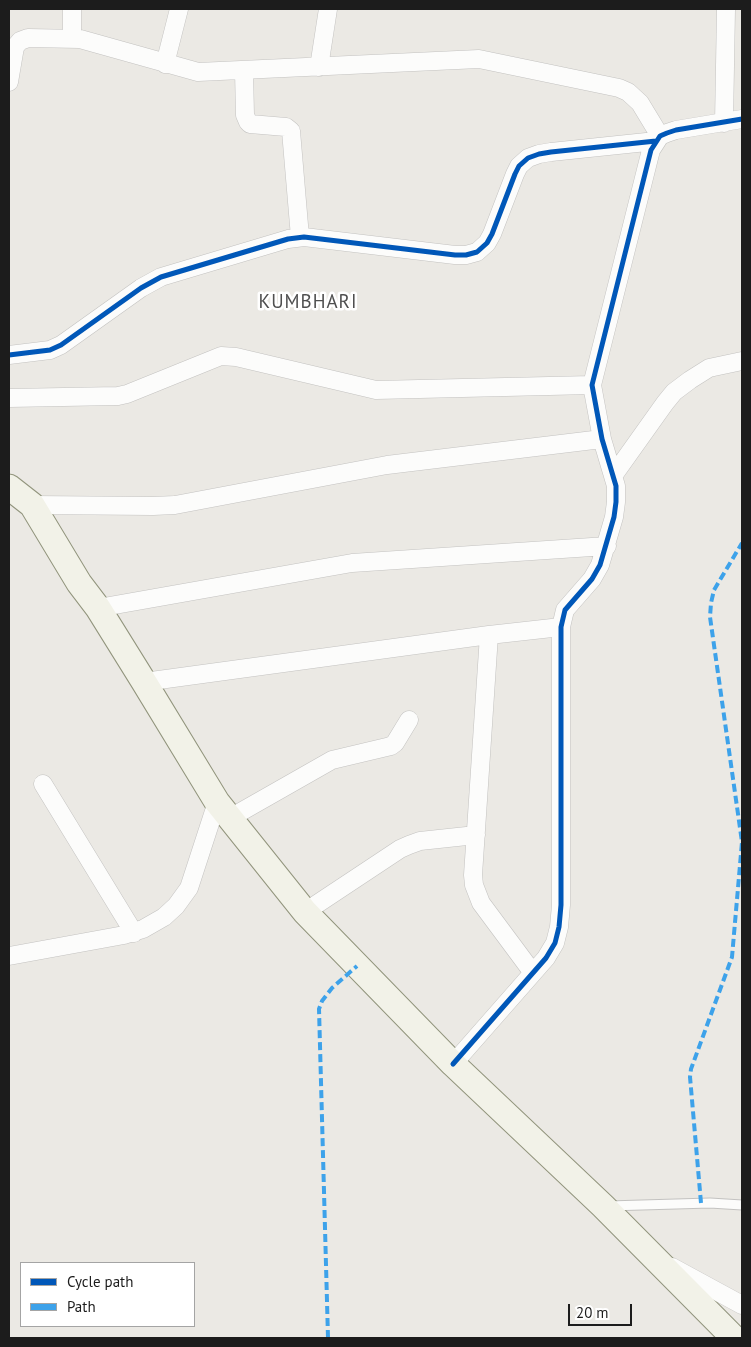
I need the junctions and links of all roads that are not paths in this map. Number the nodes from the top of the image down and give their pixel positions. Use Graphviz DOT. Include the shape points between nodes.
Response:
graph roads {
  1 [pos="72,9"];
  2 [pos="179,9"];
  3 [pos="328,9"];
  4 [pos="726,9"];
  5 [pos="72,38"];
  6 [pos="12,46"];
  7 [pos="165,64"];
  8 [pos="319,67"];
  9 [pos="244,70"];
  10 [pos="9,82"];
  11 [pos="742,119"];
  12 [pos="724,123"];
  13 [pos="658,139"];
  14 [pos="300,238"];
  15 [pos="9,355"];
  16 [pos="742,361"];
  17 [pos="592,385"];
  18 [pos="9,398"];
  19 [pos="602,439"];
  20 [pos="613,476"];
  21 [pos="9,487"];
  22 [pos="32,505"];
  23 [pos="607,546"];
  24 [pos="98,608"];
  25 [pos="561,627"];
  26 [pos="489,635"];
  27 [pos="144,682"];
  28 [pos="409,720"];
  29 [pos="43,784"];
  30 [pos="224,810"];
  31 [pos="476,835"];
  32 [pos="305,912"];
  33 [pos="134,933"];
  34 [pos="9,956"];
  35 [pos="533,973"];
  36 [pos="453,1064"];
  37 [pos="742,1205"];
  38 [pos="603,1206"];
  39 [pos="655,1258"];
  40 [pos="742,1305"];
  41 [pos="734,1338"];
  1 -- 5 [label="street"];
  2 -- 7 [label="street"];
  3 -- 8 [label="street"];
  4 -- 12 [label="street"];
  5 -- 6 [label="street" via="28,38"];
  5 -- 7 [label="street"];
  6 -- 10 [label="street"];
  7 -- 9 [label="street" via="198,72"];
  8 -- 9 [label="street"];
  8 -- 13 [label="street" via="467,59 500,63 624,90 640,103"];
  9 -- 14 [label="street" via="248,122 286,127 291,131"];
  11 -- 12 [label="street"];
  12 -- 13 [label="street" via="676,130"];
  13 -- 14 [label="street" via="551,152 528,158 515,174 487,243 477,252 455,255"];
  13 -- 17 [label="street" via="651,150"];
  14 -- 15 [label="street" via="160,277 61,346"];
  16 -- 20 [label="street" via="709,368 674,392"];
  17 -- 18 [label="street" via="376,390 221,356 118,396"];
  17 -- 19 [label="street"];
  19 -- 20 [label="street"];
  19 -- 22 [label="street" via="387,465 175,504"];
  20 -- 23 [label="street" via="616,502"];
  21 -- 22 [label="main road"];
  22 -- 24 [label="main road" via="79,583"];
  23 -- 24 [label="street" via="352,562"];
  23 -- 25 [label="street" via="592,578 565,610"];
  24 -- 27 [label="main road"];
  25 -- 26 [label="street"];
  25 -- 35 [label="street" via="561,905 555,943"];
  26 -- 27 [label="street"];
  26 -- 31 [label="street"];
  27 -- 30 [label="main road"];
  28 -- 30 [label="street" via="391,746 332,760"];
  29 -- 33 [label="street"];
  30 -- 32 [label="main road"];
  30 -- 33 [label="street" via="183,897 164,917"];
  31 -- 32 [label="street" via="431,840 400,849"];
  31 -- 35 [label="street" via="473,875 477,895"];
  32 -- 36 [label="main road"];
  33 -- 34 [label="street"];
  35 -- 36 [label="street"];
  36 -- 38 [label="main road"];
  37 -- 38 [label="lane"];
  38 -- 39 [label="main road"];
  39 -- 40 [label="street"];
  39 -- 41 [label="main road"];
}
